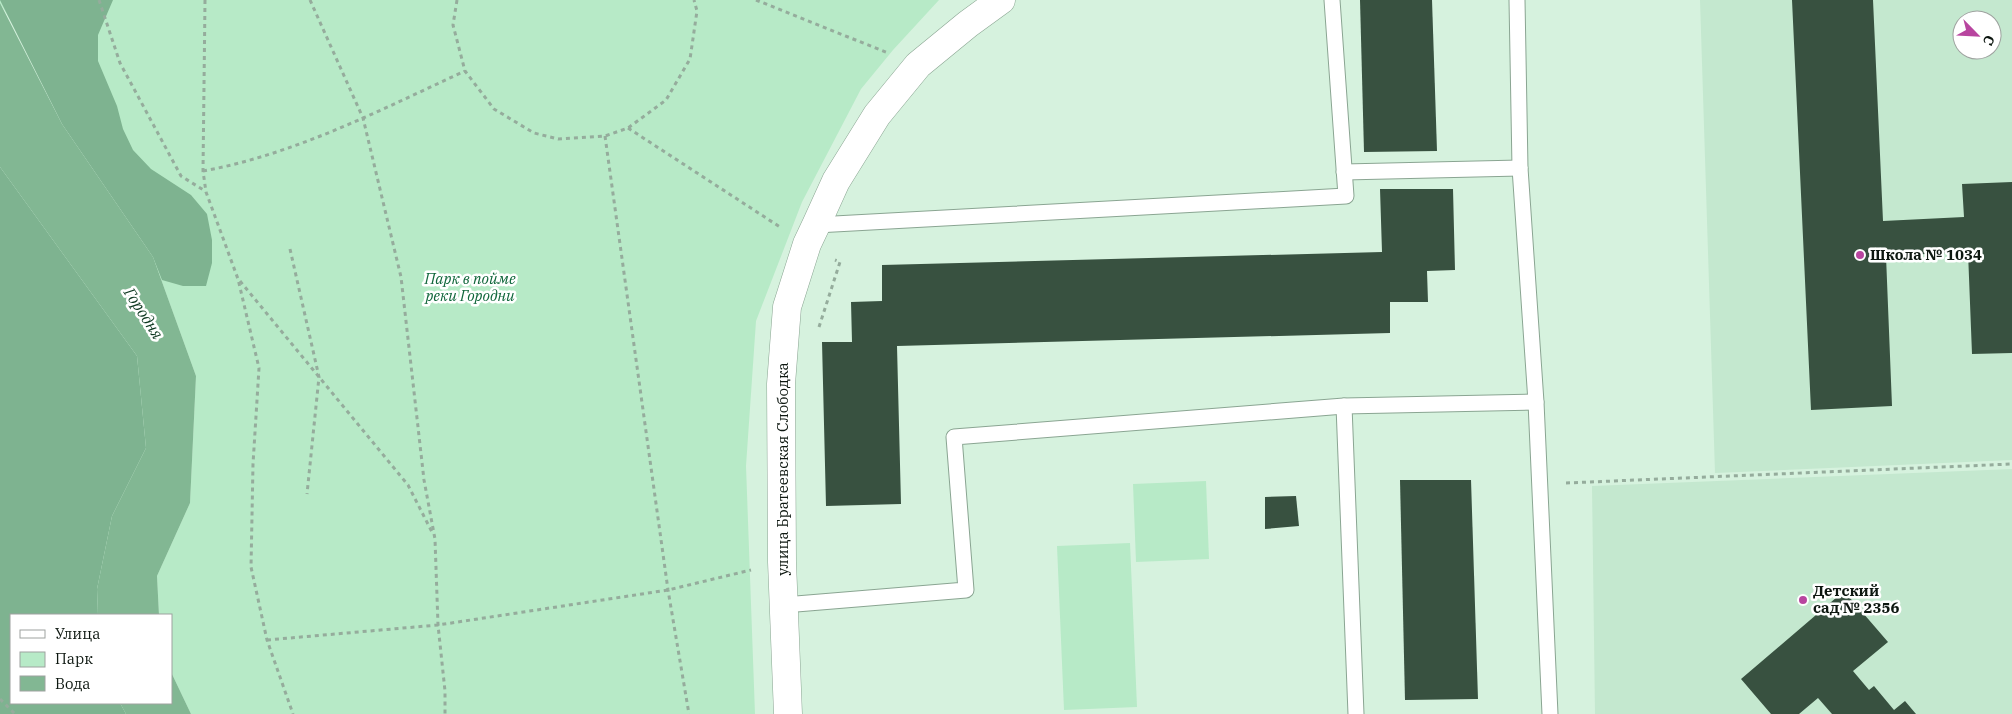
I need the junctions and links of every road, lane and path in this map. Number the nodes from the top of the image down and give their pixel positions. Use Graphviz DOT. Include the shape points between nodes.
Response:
graph roads {
  1 [pos="99,0"];
  2 [pos="205,0"];
  3 [pos="310,0"];
  4 [pos="457,0"];
  5 [pos="694,0"];
  6 [pos="756,0"];
  7 [pos="1001,0"];
  8 [pos="1332,0"];
  9 [pos="1517,0"];
  10 [pos="896,56"];
  11 [pos="465,71"];
  12 [pos="363,118"];
  13 [pos="628,128"];
  14 [pos="605,136"];
  15 [pos="1520,168"];
  16 [pos="203,171"];
  17 [pos="1344,172"];
  18 [pos="206,192"];
  19 [pos="816,225"];
  20 [pos="786,230"];
  21 [pos="290,249"];
  22 [pos="238,279"];
  23 [pos="319,377"];
  24 [pos="1536,402"];
  25 [pos="1344,406"];
  26 [pos="2012,464"];
  27 [pos="1539,484"];
  28 [pos="307,494"];
  29 [pos="435,538"];
  30 [pos="782,562"];
  31 [pos="668,590"];
  32 [pos="784,605"];
  33 [pos="438,625"];
  34 [pos="267,640"];
  35 [pos="0,699"];
  36 [pos="15,714"];
  37 [pos="293,714"];
  38 [pos="445,714"];
  39 [pos="689,714"];
  40 [pos="788,714"];
  41 [pos="1356,714"];
  42 [pos="1550,714"];
  1 -- 18 [label="path" via="120,63 181,176"];
  2 -- 16 [label="path"];
  3 -- 12 [label="path"];
  4 -- 11 [label="path" via="453,25"];
  5 -- 13 [label="path" via="697,12 690,59 666,100"];
  6 -- 10 [label="path"];
  7 -- 19 [label="street, улица Братеевская Слободка" via="918,64 878,115 836,181"];
  8 -- 17 [label="lane"];
  9 -- 15 [label="lane"];
  11 -- 12 [label="path"];
  11 -- 14 [label="path" via="494,109 534,134 558,139"];
  12 -- 16 [label="path" via="345,128 236,165"];
  12 -- 29 [label="path" via="402,277 424,480"];
  13 -- 14 [label="path"];
  13 -- 20 [label="path"];
  14 -- 31 [label="path"];
  15 -- 17 [label="lane"];
  15 -- 24 [label="lane"];
  16 -- 18 [label="path"];
  17 -- 19 [label="lane" via="1346,196"];
  18 -- 22 [label="path"];
  19 -- 30 [label="street, улица Братеевская Слободка" via="787,307 781,384"];
  21 -- 23 [label="path"];
  22 -- 23 [label="path"];
  22 -- 34 [label="path" via="259,368 250,567"];
  23 -- 28 [label="path"];
  23 -- 29 [label="path" via="408,485"];
  24 -- 25 [label="lane"];
  24 -- 27 [label="lane"];
  25 -- 32 [label="lane" via="954,438 966,590"];
  25 -- 41 [label="lane"];
  26 -- 27 [label="path"];
  27 -- 42 [label="lane"];
  29 -- 33 [label="path"];
  30 -- 31 [label="path"];
  30 -- 32 [label="street, улица Братеевская Слободка"];
  31 -- 33 [label="path"];
  31 -- 39 [label="path"];
  32 -- 40 [label="street, улица Братеевская Слободка"];
  33 -- 34 [label="path"];
  33 -- 38 [label="path"];
  34 -- 37 [label="path"];
  35 -- 36 [label="path"];
}
